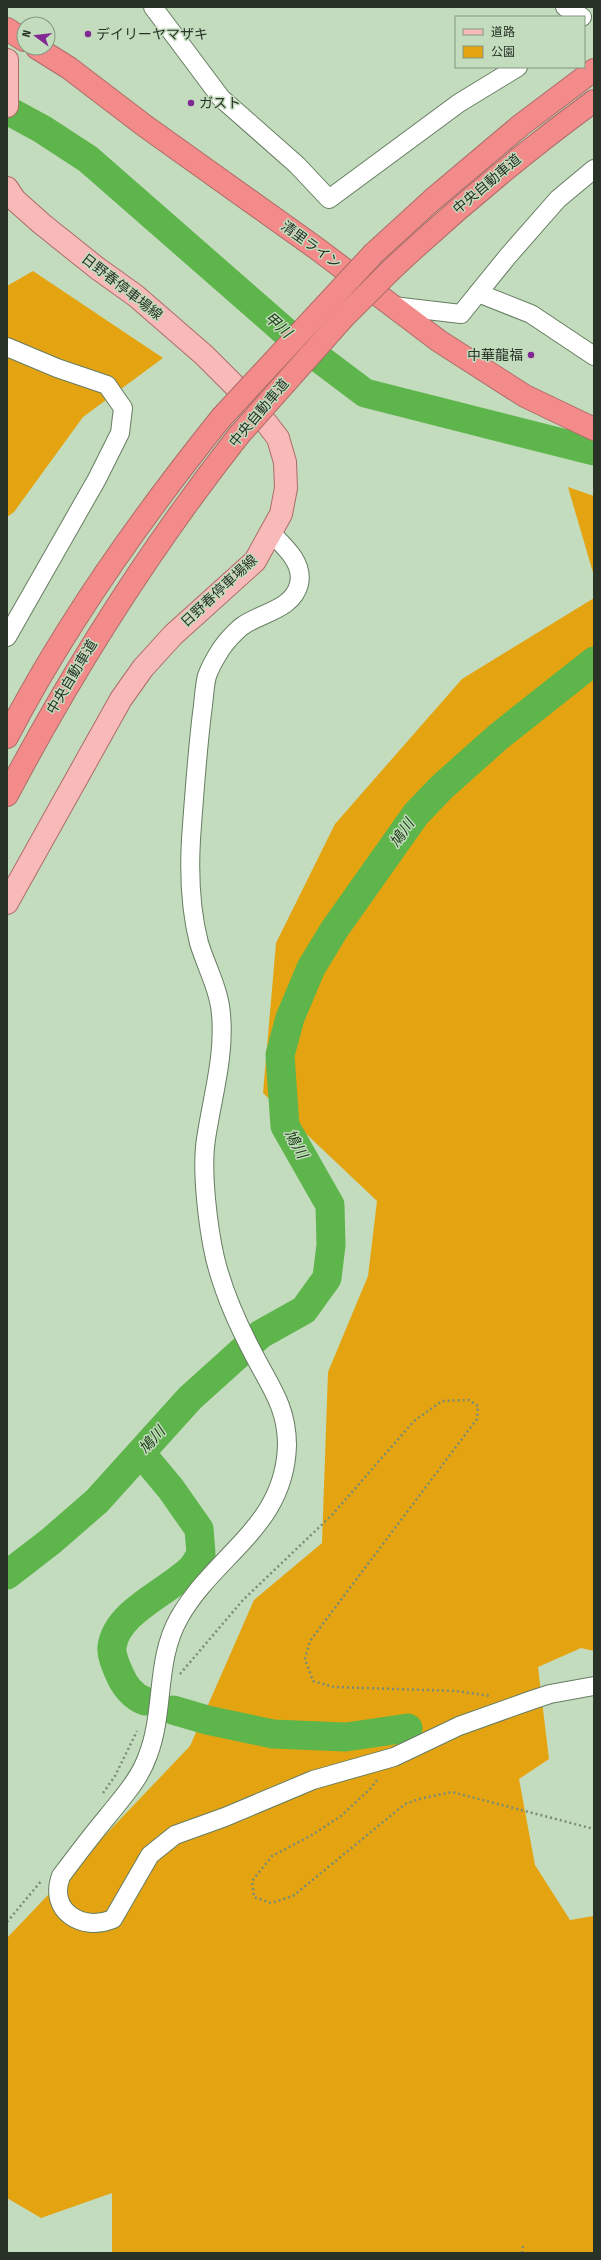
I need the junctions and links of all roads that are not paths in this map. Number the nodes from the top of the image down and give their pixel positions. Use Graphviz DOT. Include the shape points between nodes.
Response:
graph roads {
  1 [pos="153,7"];
  2 [pos="565,7"];
  3 [pos="580,16"];
  4 [pos="7,29"];
  5 [pos="16,35"];
  6 [pos="49,56"];
  7 [pos="7,60"];
  8 [pos="7,63"];
  9 [pos="516,68"];
  10 [pos="594,70"];
  11 [pos="594,101"];
  12 [pos="7,106"];
  13 [pos="594,169"];
  14 [pos="7,188"];
  15 [pos="478,293"];
  16 [pos="393,306"];
  17 [pos="7,347"];
  18 [pos="594,356"];
  19 [pos="594,429"];
  20 [pos="272,534"];
  21 [pos="7,637"];
  22 [pos="7,737"];
  23 [pos="7,795"];
  24 [pos="7,903"];
  25 [pos="594,1686"];
  1 -- 9 [label="street" via="221,98 297,165 329,199 459,103"];
  2 -- 3 [label="street"];
  4 -- 5 [label="highway"];
  6 -- 16 [label="highway, 清里ライン"];
  7 -- 8 [label="main road"];
  8 -- 12 [label="main road"];
  10 -- 22 [label="highway, 中央自動車道, bridge" via="521,125 374,253 221,418 132,534 79,614"];
  11 -- 23 [label="highway, 中央自動車道, bridge" via="534,145 450,215 391,270 328,335 239,435 154,548 47,719"];
  13 -- 15 [label="street" via="558,199"];
  14 -- 20 [label="main road, 日野春停車場線" via="15,200 42,224 136,296 204,355 247,398 278,438 284,462 286,488 281,514"];
  15 -- 16 [label="street" via="461,314"];
  15 -- 18 [label="street" via="531,314"];
  16 -- 19 [label="highway, 清里ライン" via="439,341 525,396"];
  17 -- 21 [label="street" via="107,385 123,408 120,433"];
  20 -- 24 [label="main road, 日野春停車場線" via="255,561 172,635 143,668 121,699"];
  20 -- 25 [label="street" via="291,552 299,571 299,584 286,603 242,626 223,647 207,675 200,726 190,896 199,942 221,1012 222,1044 205,1144 205,1182 215,1256 222,1283 254,1356 271,1382 286,1423 287,1445 281,1480 272,1504 252,1533 199,1588 178,1619 165,1650 159,1705 148,1756 134,1783 61,1876 57,1887 59,1898 69,1915 93,1924 103,1923 113,1919 150,1855 175,1835 313,1780 394,1757 460,1726 550,1694"];
}
